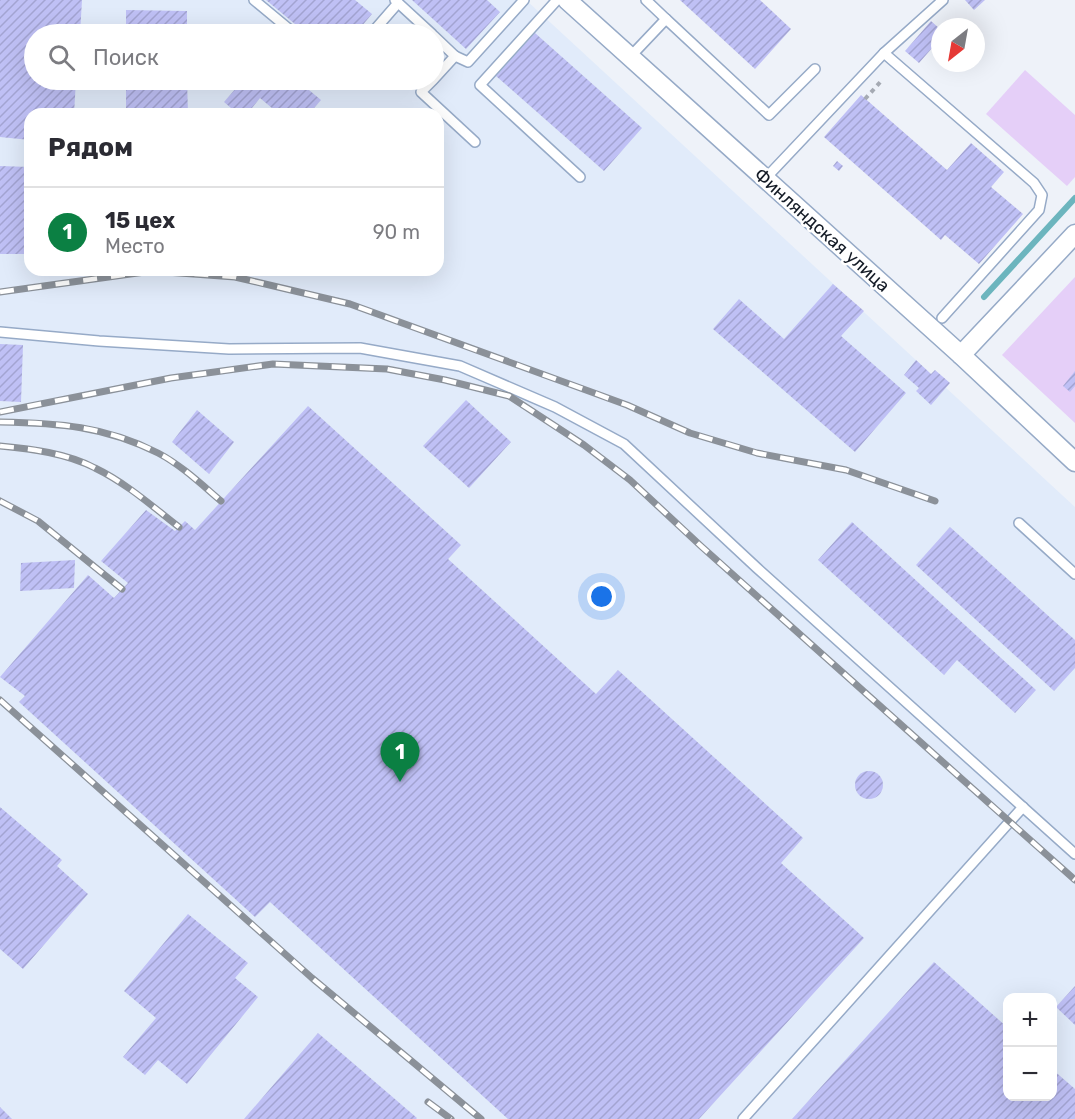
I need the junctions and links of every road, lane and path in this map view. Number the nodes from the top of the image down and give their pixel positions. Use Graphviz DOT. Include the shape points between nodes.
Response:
graph roads {
  1 [pos="254,0"];
  2 [pos="524,0"];
  3 [pos="557,0"];
  4 [pos="567,0"];
  5 [pos="646,0"];
  6 [pos="942,0"];
  7 [pos="397,1"];
  8 [pos="666,19"];
  9 [pos="283,24"];
  10 [pos="379,24"];
  11 [pos="421,24"];
  12 [pos="444,46"];
  13 [pos="884,53"];
  14 [pos="455,56"];
  15 [pos="630,57"];
  16 [pos="444,68"];
  17 [pos="814,69"];
  18 [pos="423,90"];
  19 [pos="439,108"];
  20 [pos="444,113"];
  21 [pos="476,142"];
  22 [pos="580,177"];
  23 [pos="765,179"];
  24 [pos="1075,234"];
  25 [pos="942,318"];
  26 [pos="0,332"];
  27 [pos="961,355"];
  28 [pos="1075,462"];
  29 [pos="1019,522"];
  30 [pos="1075,573"];
  31 [pos="1023,807"];
  32 [pos="1075,854"];
  33 [pos="743,1119"];
  1 -- 9 [label="lane"];
  2 -- 14 [label="lane" via="468,62"];
  3 -- 22 [label="lane" via="480,85"];
  4 -- 15 [label="street, Финляндская улица"];
  5 -- 8 [label="lane"];
  6 -- 13 [label="lane"];
  7 -- 10 [label="lane"];
  7 -- 11 [label="lane"];
  8 -- 15 [label="lane"];
  8 -- 17 [label="lane" via="769,115"];
  12 -- 14 [label="lane"];
  13 -- 23 [label="lane"];
  13 -- 25 [label="lane" via="1034,183 1042,195 1039,210"];
  14 -- 16 [label="lane"];
  15 -- 23 [label="street, Финляндская улица"];
  18 -- 19 [label="lane"];
  20 -- 21 [label="lane"];
  23 -- 27 [label="street, Финляндская улица"];
  24 -- 27 [label="street"];
  26 -- 31 [label="lane" via="230,349 360,348 460,366 555,407 624,444"];
  27 -- 28 [label="street, Финляндская улица"];
  29 -- 30 [label="lane"];
  31 -- 32 [label="lane"];
  31 -- 33 [label="lane"];
}
